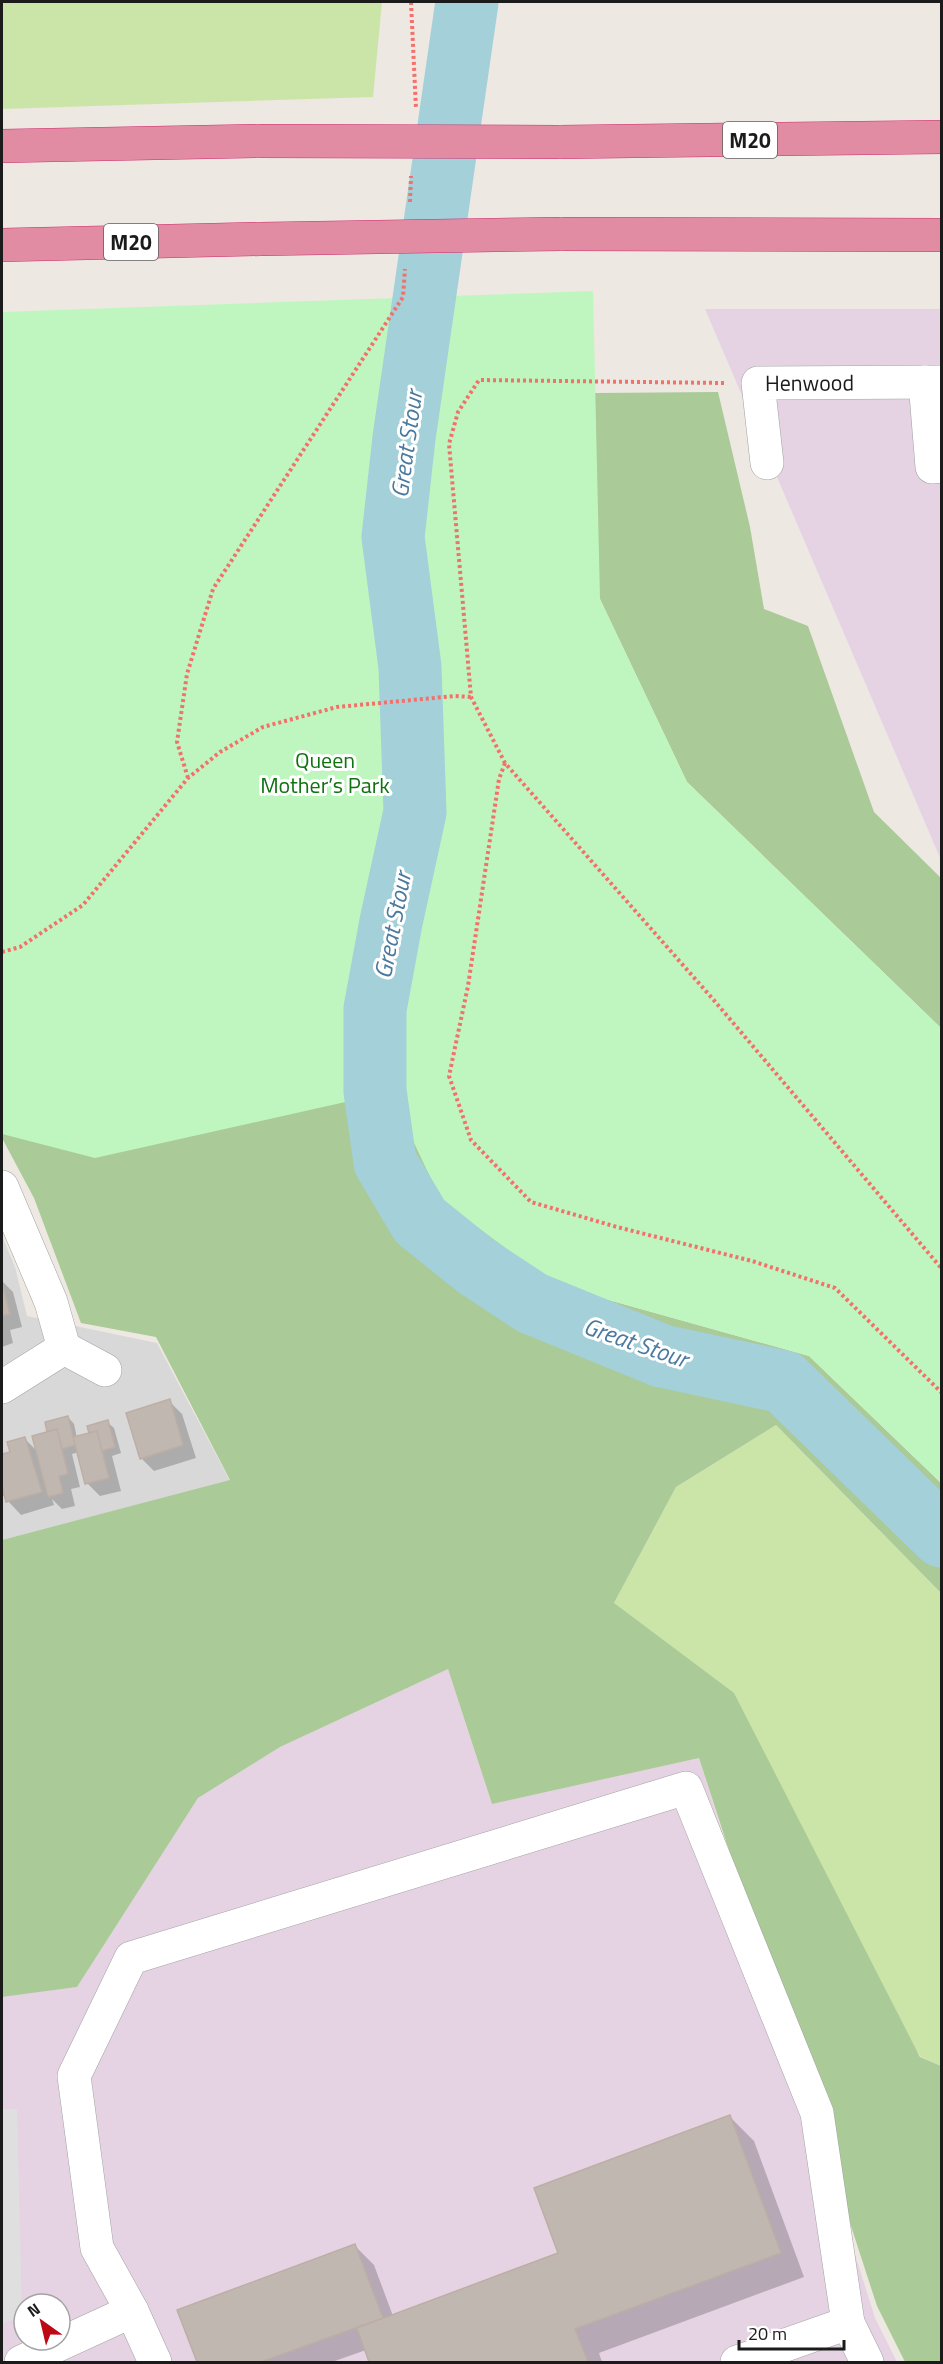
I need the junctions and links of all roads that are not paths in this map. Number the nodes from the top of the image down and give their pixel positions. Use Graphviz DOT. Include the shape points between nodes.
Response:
graph roads {
  1 [pos="942,137"];
  2 [pos="2,146"];
  3 [pos="942,235"];
  4 [pos="2,245"];
  5 [pos="933,382"];
  6 [pos="767,463"];
  7 [pos="942,466"];
  8 [pos="2,1187"];
  9 [pos="64,1348"];
  10 [pos="105,1370"];
  11 [pos="2,1387"];
  12 [pos="132,2311"];
  13 [pos="848,2323"];
  14 [pos="21,2362"];
  15 [pos="155,2362"];
  16 [pos="737,2362"];
  17 [pos="867,2362"];
  1 -- 2 [label="highway, M20, bridge"];
  3 -- 4 [label="highway, M20, bridge" via="560,234"];
  5 -- 6 [label="street, Henwood" via="758,383"];
  5 -- 7 [label="street" via="932,466"];
  8 -- 9 [label="street" via="51,1302"];
  9 -- 10 [label="street"];
  9 -- 11 [label="street"];
  12 -- 13 [label="street" via="97,2248 74,2076 131,1958 686,1788 817,2112"];
  12 -- 14 [label="street"];
  12 -- 15 [label="street"];
  13 -- 16 [label="street"];
  13 -- 17 [label="street"];
}
